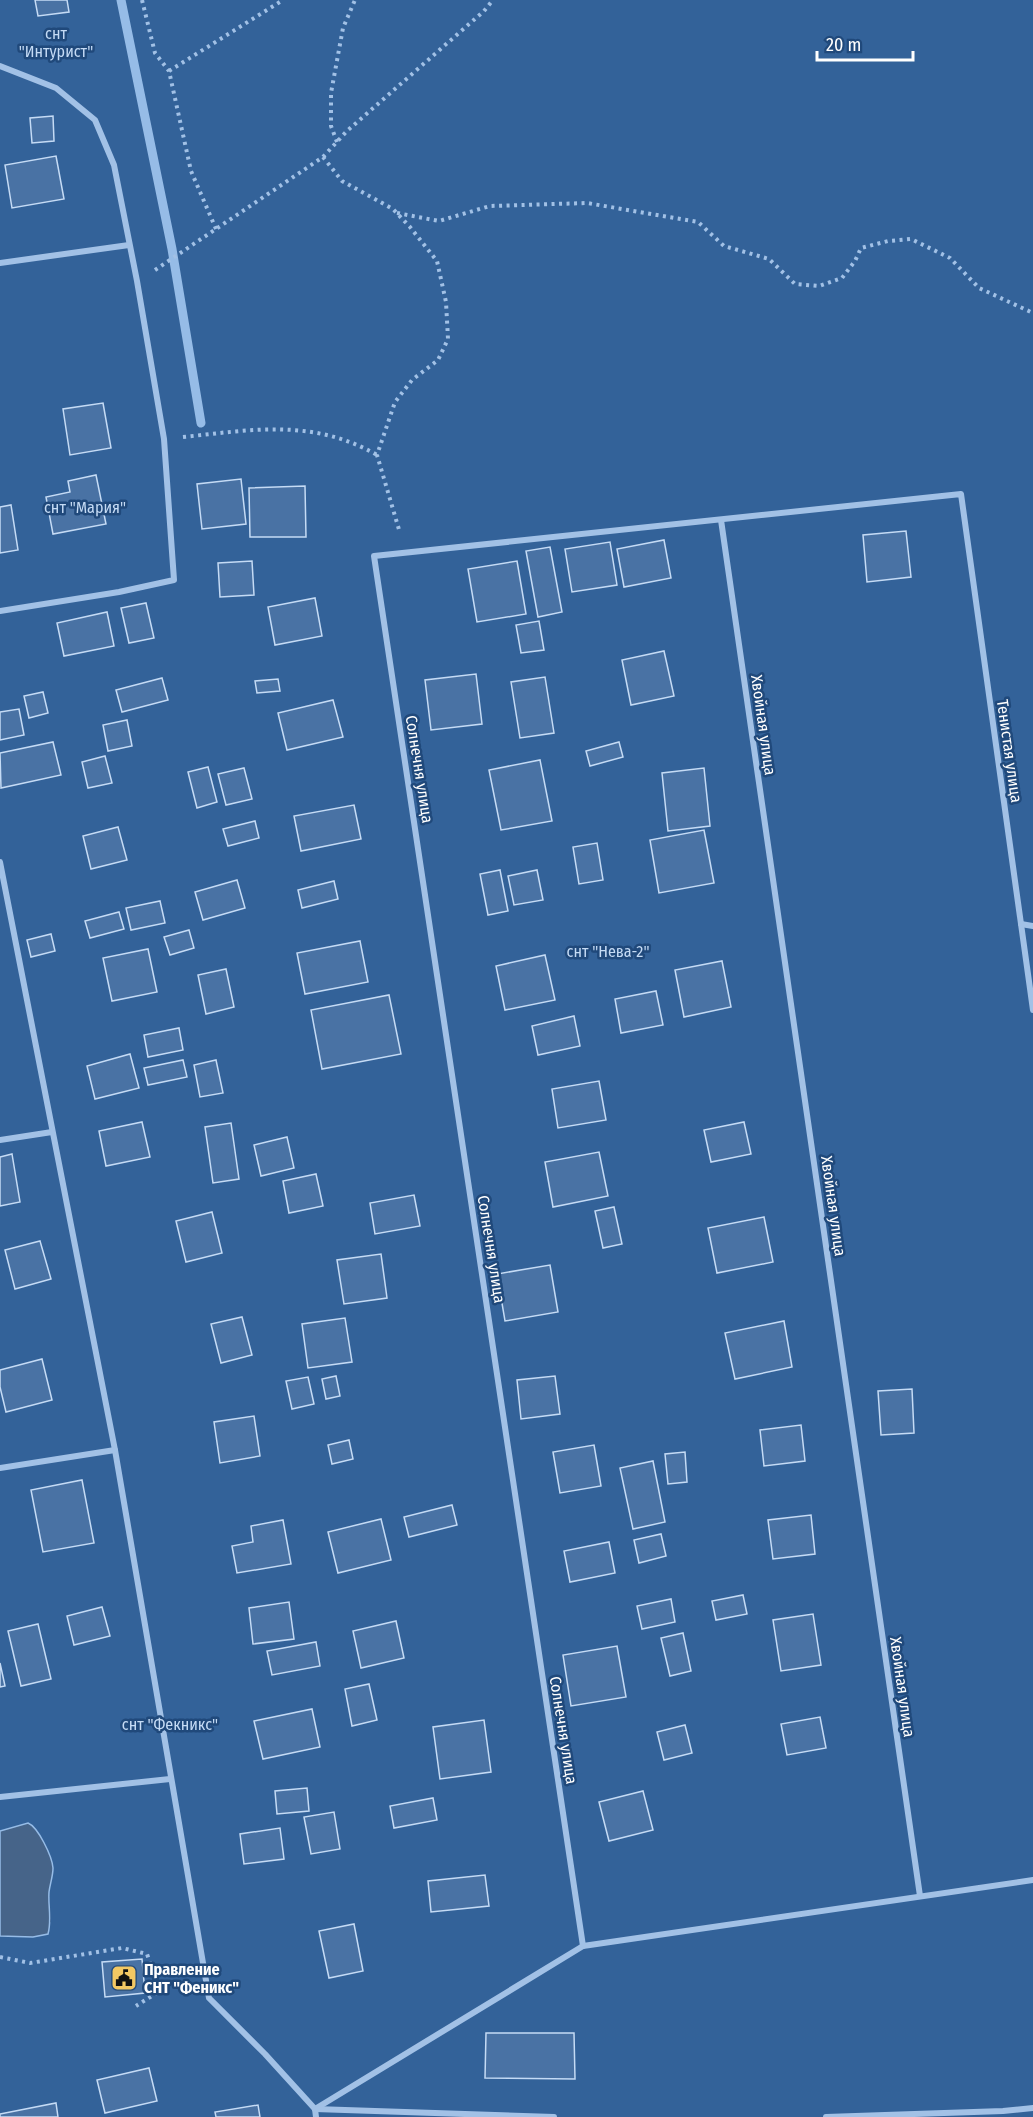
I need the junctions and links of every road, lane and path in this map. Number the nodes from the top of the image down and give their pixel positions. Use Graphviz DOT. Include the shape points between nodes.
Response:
graph roads {
  1 [pos="142,0"];
  2 [pos="283,0"];
  3 [pos="355,0"];
  4 [pos="493,0"];
  5 [pos="0,66"];
  6 [pos="169,71"];
  7 [pos="337,142"];
  8 [pos="323,157"];
  9 [pos="397,213"];
  10 [pos="216,229"];
  11 [pos="129,245"];
  12 [pos="0,263"];
  13 [pos="166,263"];
  14 [pos="1033,313"];
  15 [pos="164,439"];
  16 [pos="377,455"];
  17 [pos="721,520"];
  18 [pos="406,553"];
  19 [pos="0,611"];
  20 [pos="0,862"];
  21 [pos="1021,924"];
  22 [pos="1033,926"];
  23 [pos="1033,1010"];
  24 [pos="52,1132"];
  25 [pos="0,1140"];
  26 [pos="115,1450"];
  27 [pos="0,1468"];
  28 [pos="170,1779"];
  29 [pos="0,1797"];
  30 [pos="1033,1880"];
  31 [pos="920,1896"];
  32 [pos="584,1946"];
  33 [pos="0,1957"];
  34 [pos="136,2006"];
  35 [pos="1033,2108"];
  36 [pos="315,2109"];
  37 [pos="1002,2114"];
  38 [pos="316,2117"];
  39 [pos="554,2117"];
  40 [pos="826,2117"];
  1 -- 6 [label="path" via="155,53"];
  2 -- 6 [label="path"];
  3 -- 7 [label="path" via="343,28 331,93 331,126"];
  4 -- 7 [label="path"];
  5 -- 11 [label="street" via="56,88 95,120 114,165"];
  6 -- 10 [label="path" via="191,171"];
  7 -- 8 [label="path"];
  8 -- 9 [label="path" via="342,182"];
  8 -- 10 [label="path"];
  9 -- 14 [label="path" via="439,221 490,206 587,202 698,222 724,246 769,259 795,284 819,286 842,278 861,248 911,239 950,258 979,288"];
  9 -- 16 [label="path" via="438,261 448,339 438,360 412,380 395,402"];
  10 -- 13 [label="path"];
  11 -- 12 [label="street"];
  11 -- 15 [label="street"];
  15 -- 16 [label="path" via="265,428 296,429 339,439"];
  15 -- 19 [label="street" via="174,580"];
  16 -- 18 [label="path"];
  17 -- 18 [label="street"];
  17 -- 21 [label="street, Тенистая улица" via="961,494"];
  17 -- 31 [label="street, Хвойная улица"];
  18 -- 32 [label="street, Солнечня улица" via="374,556"];
  20 -- 24 [label="street"];
  21 -- 22 [label="street"];
  21 -- 23 [label="street, Тенистая улица"];
  24 -- 25 [label="street"];
  24 -- 26 [label="street"];
  26 -- 27 [label="street"];
  26 -- 28 [label="street"];
  28 -- 29 [label="street"];
  28 -- 36 [label="street" via="209,1998"];
  30 -- 31 [label="street"];
  31 -- 32 [label="street"];
  32 -- 36 [label="street"];
  33 -- 34 [label="path" via="30,1964 122,1948 147,1954 163,1989"];
  35 -- 37 [label="street"];
  36 -- 38 [label="street"];
  36 -- 39 [label="street"];
  37 -- 40 [label="street"];
}
